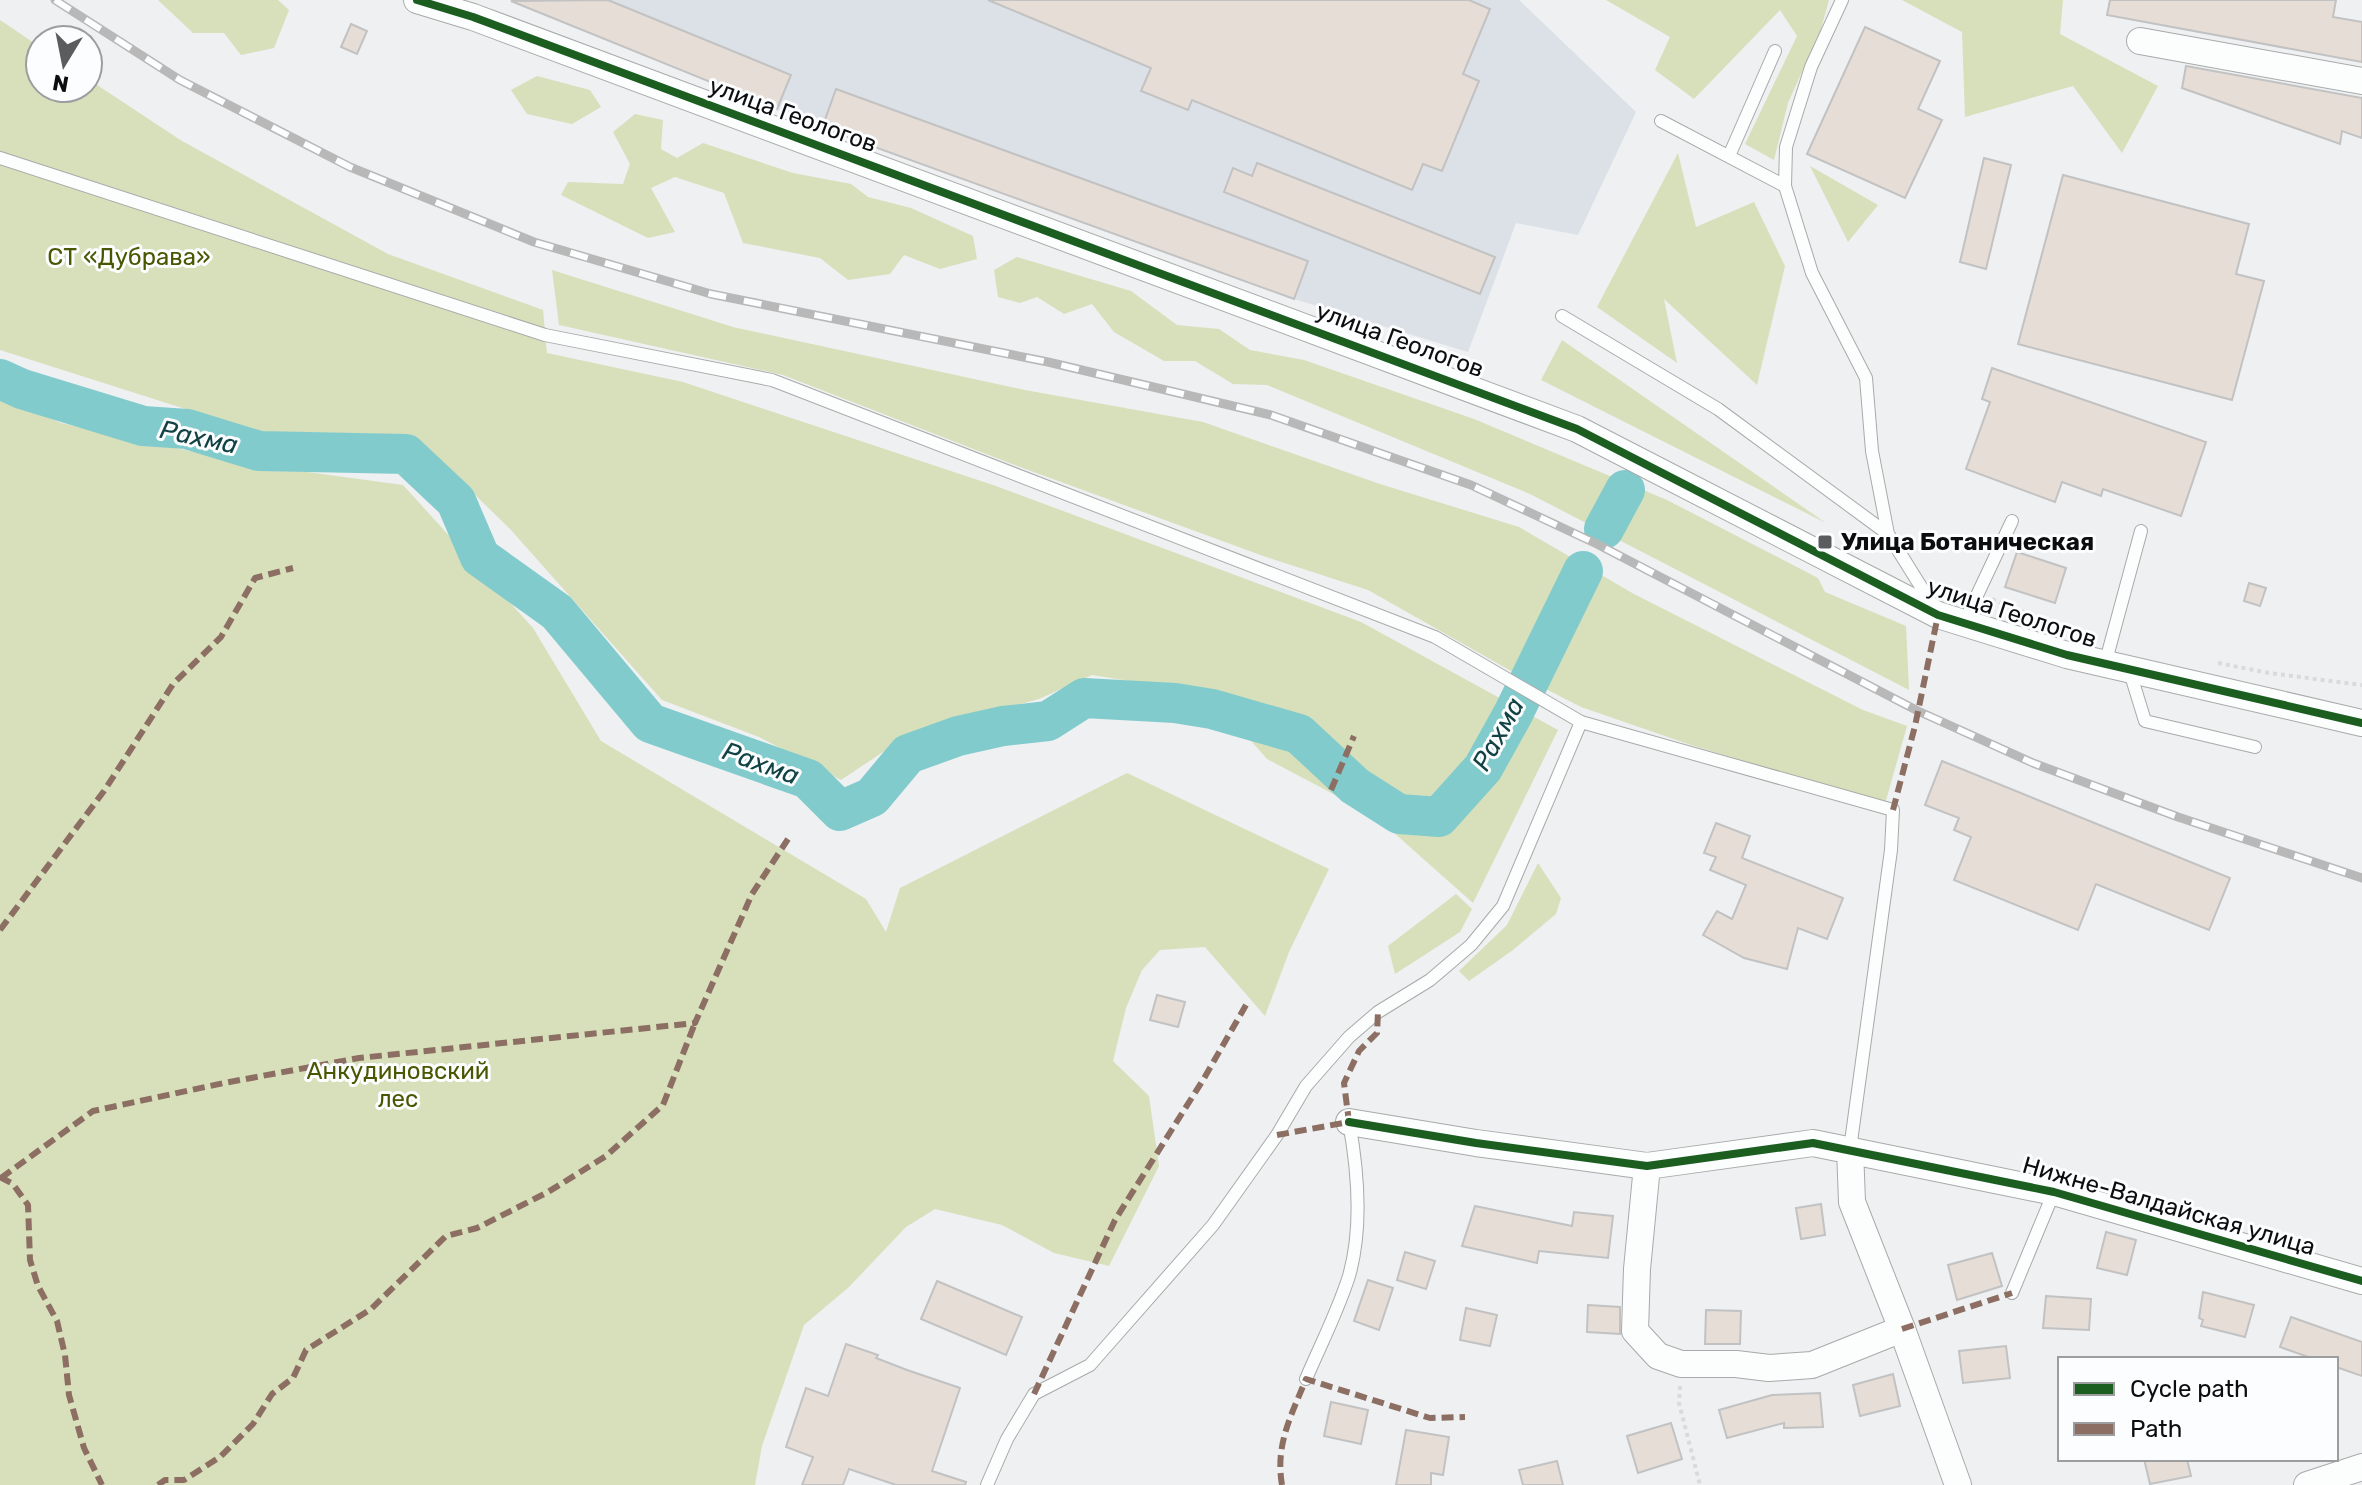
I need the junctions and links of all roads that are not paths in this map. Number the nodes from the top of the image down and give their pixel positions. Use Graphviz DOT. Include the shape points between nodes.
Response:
graph roads {
  1 [pos="417,0"];
  2 [pos="1842,0"];
  3 [pos="2140,41"];
  4 [pos="1775,51"];
  5 [pos="2362,81"];
  6 [pos="1661,121"];
  7 [pos="1729,156"];
  8 [pos="0,158"];
  9 [pos="1785,186"];
  10 [pos="1562,316"];
  11 [pos="2012,521"];
  12 [pos="2141,531"];
  13 [pos="1888,534"];
  14 [pos="1938,615"];
  15 [pos="1964,623"];
  16 [pos="2117,666"];
  17 [pos="1581,722"];
  18 [pos="2362,723"];
  19 [pos="2255,747"];
  20 [pos="1349,1122"];
  21 [pos="1850,1149"];
  22 [pos="1647,1166"];
  23 [pos="2054,1192"];
  24 [pos="2362,1281"];
  25 [pos="2012,1293"];
  26 [pos="1902,1329"];
  27 [pos="1306,1379"];
  28 [pos="2362,1467"];
  29 [pos="987,1485"];
  30 [pos="1958,1485"];
  31 [pos="2309,1485"];
  1 -- 14 [label="street, улица Геологов" via="1577,429"];
  2 -- 9 [label="lane" via="1811,67 1786,147"];
  3 -- 5 [label="street"];
  4 -- 7 [label="lane"];
  6 -- 7 [label="lane"];
  7 -- 9 [label="lane"];
  8 -- 17 [label="lane" via="545,335 772,380 1435,637"];
  9 -- 13 [label="lane" via="1812,273 1866,378 1872,451"];
  10 -- 13 [label="lane" via="1718,409"];
  11 -- 15 [label="lane"];
  12 -- 16 [label="lane"];
  13 -- 14 [label="lane"];
  14 -- 15 [label="street, улица Геологов"];
  15 -- 16 [label="street, улица Геологов"];
  16 -- 18 [label="street, улица Геологов"];
  16 -- 19 [label="lane" via="2145,721"];
  17 -- 21 [label="lane" via="1893,810"];
  17 -- 29 [label="lane" via="1503,906 1471,945 1430,980 1378,1012 1314,1076 1213,1225 1090,1365 1034,1394"];
  20 -- 22 [label="street, Нижне-Валдайская улица"];
  20 -- 27 [label="lane" via="1358,1204 1349,1276"];
  21 -- 22 [label="street, Нижне-Валдайская улица" via="1813,1143"];
  21 -- 23 [label="street, Нижне-Валдайская улица"];
  21 -- 26 [label="street" via="1852,1202"];
  22 -- 26 [label="street" via="1635,1331 1658,1356 1681,1364 1812,1365"];
  23 -- 24 [label="street, Нижне-Валдайская улица"];
  23 -- 25 [label="lane"];
  26 -- 30 [label="street"];
  28 -- 31 [label="street"];
}
